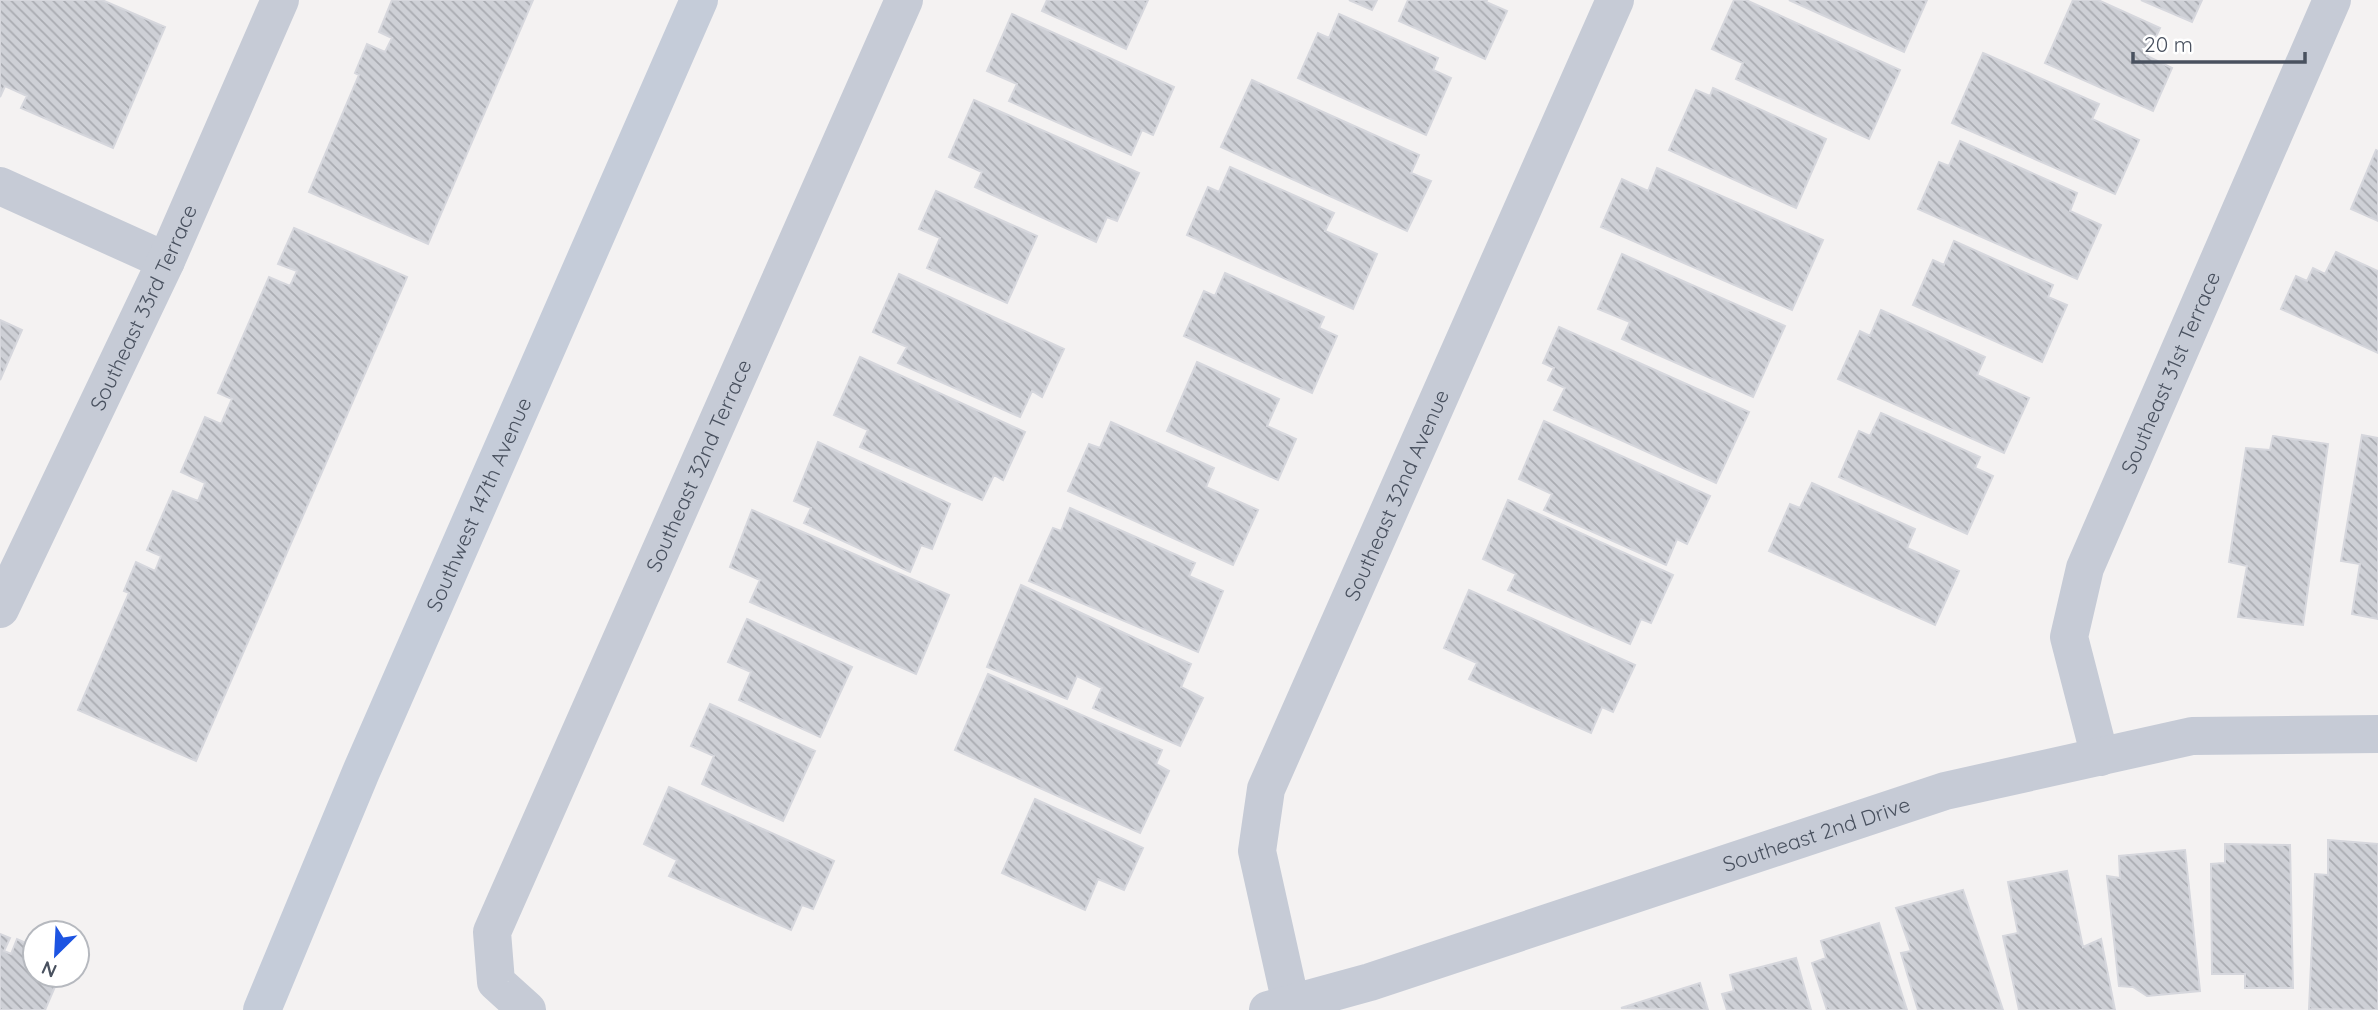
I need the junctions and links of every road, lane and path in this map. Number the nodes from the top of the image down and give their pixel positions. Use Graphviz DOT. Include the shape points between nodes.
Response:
graph roads {
  1 [pos="280,0"];
  2 [pos="699,0"];
  3 [pos="904,0"];
  4 [pos="1615,0"];
  5 [pos="2332,0"];
  6 [pos="0,186"];
  7 [pos="166,261"];
  8 [pos="0,610"];
  9 [pos="2378,734"];
  10 [pos="2100,757"];
  11 [pos="1279,1007"];
  12 [pos="262,1010"];
  13 [pos="527,1010"];
  1 -- 7 [label="street, Southeast 33rd Terrace"];
  2 -- 12 [label="street, Southwest 147th Avenue" via="361,772"];
  3 -- 13 [label="street, Southeast 32nd Terrace" via="492,932 496,982"];
  4 -- 11 [label="street, Southeast 32nd Avenue" via="1266,789 1257,850"];
  5 -- 10 [label="street, Southeast 31st Terrace" via="2085,568 2069,637"];
  6 -- 7 [label="street"];
  7 -- 8 [label="street, Southeast 33rd Terrace"];
  9 -- 10 [label="street, Southeast 2nd Drive" via="2192,736"];
  10 -- 11 [label="street, Southeast 2nd Drive" via="1945,790 1383,978"];
}
